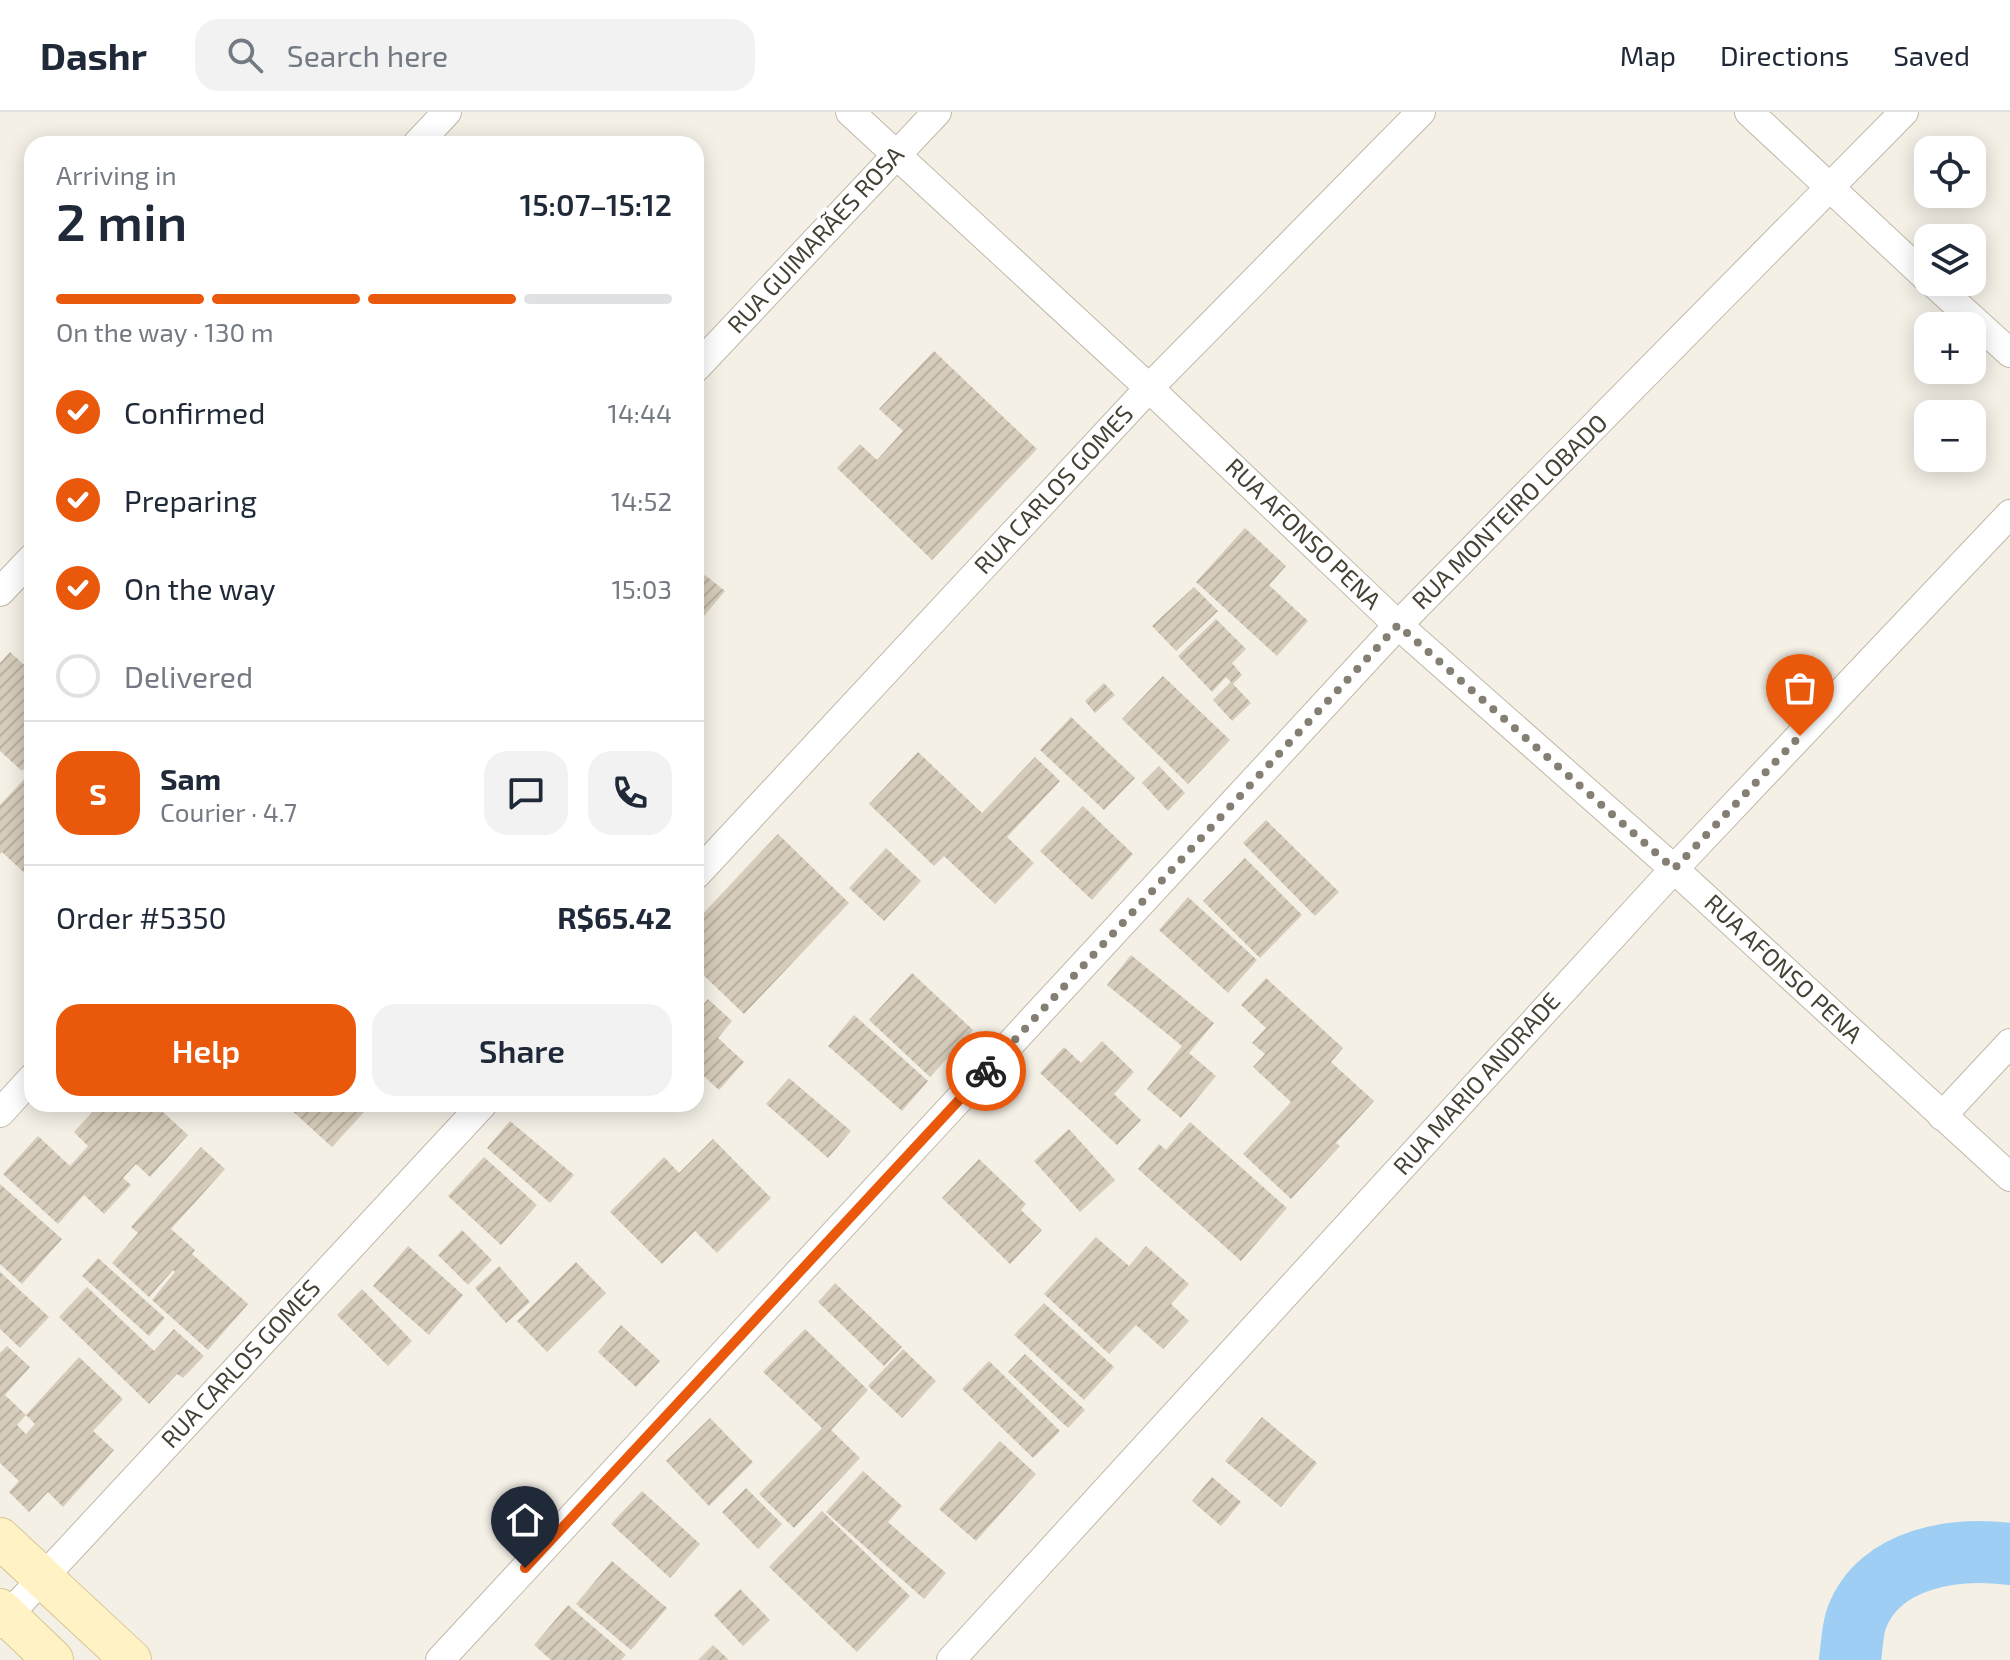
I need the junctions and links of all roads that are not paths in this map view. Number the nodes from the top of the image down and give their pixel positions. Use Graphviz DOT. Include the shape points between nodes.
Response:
graph roads {
  1 [pos="447,112"];
  2 [pos="850,112"];
  3 [pos="937,112"];
  4 [pos="1421,112"];
  5 [pos="1749,112"];
  6 [pos="1904,112"];
  7 [pos="424,136"];
  8 [pos="895,155"];
  9 [pos="1830,190"];
  10 [pos="1914,266"];
  11 [pos="1948,296"];
  12 [pos="2010,353"];
  13 [pos="704,359"];
  14 [pos="1149,388"];
  15 [pos="2010,514"];
  16 [pos="24,566"];
  17 [pos="0,592"];
  18 [pos="1398,625"];
  19 [pos="704,866"];
  20 [pos="1674,869"];
  21 [pos="2010,1043"];
  22 [pos="24,1087"];
  23 [pos="476,1112"];
  24 [pos="0,1113"];
  25 [pos="1942,1116"];
  26 [pos="2010,1177"];
  27 [pos="0,1538"];
  28 [pos="43,1577"];
  29 [pos="2,1616"];
  30 [pos="53,1660"];
  31 [pos="131,1660"];
  32 [pos="440,1660"];
  33 [pos="951,1660"];
  1 -- 7 [label="street"];
  2 -- 8 [label="street, RUA AFONSO PENA"];
  3 -- 8 [label="street, RUA GUIMARÃES ROSA"];
  4 -- 14 [label="street, RUA CARLOS GOMES"];
  5 -- 9 [label="street"];
  6 -- 9 [label="street, RUA MONTEIRO LOBADO"];
  8 -- 13 [label="street, RUA GUIMARÃES ROSA"];
  8 -- 14 [label="street, RUA AFONSO PENA"];
  9 -- 10 [label="street"];
  9 -- 18 [label="street, RUA MONTEIRO LOBADO"];
  11 -- 12 [label="street"];
  14 -- 18 [label="street, RUA AFONSO PENA"];
  14 -- 19 [label="street, RUA CARLOS GOMES"];
  15 -- 20 [label="street, RUA MARIO ANDRADE"];
  16 -- 17 [label="street"];
  18 -- 20 [label="street, RUA AFONSO PENA"];
  18 -- 32 [label="street, RUA MONTEIRO LOBADO"];
  20 -- 25 [label="street, RUA AFONSO PENA"];
  20 -- 33 [label="street, RUA MARIO ANDRADE"];
  21 -- 25 [label="street"];
  22 -- 24 [label="street"];
  23 -- 28 [label="street, RUA CARLOS GOMES"];
  25 -- 26 [label="street, RUA AFONSO PENA"];
  27 -- 28 [label="street"];
  28 -- 29 [label="street, RUA CARLOS GOMES"];
  28 -- 31 [label="street"];
  29 -- 30 [label="street"];
}
